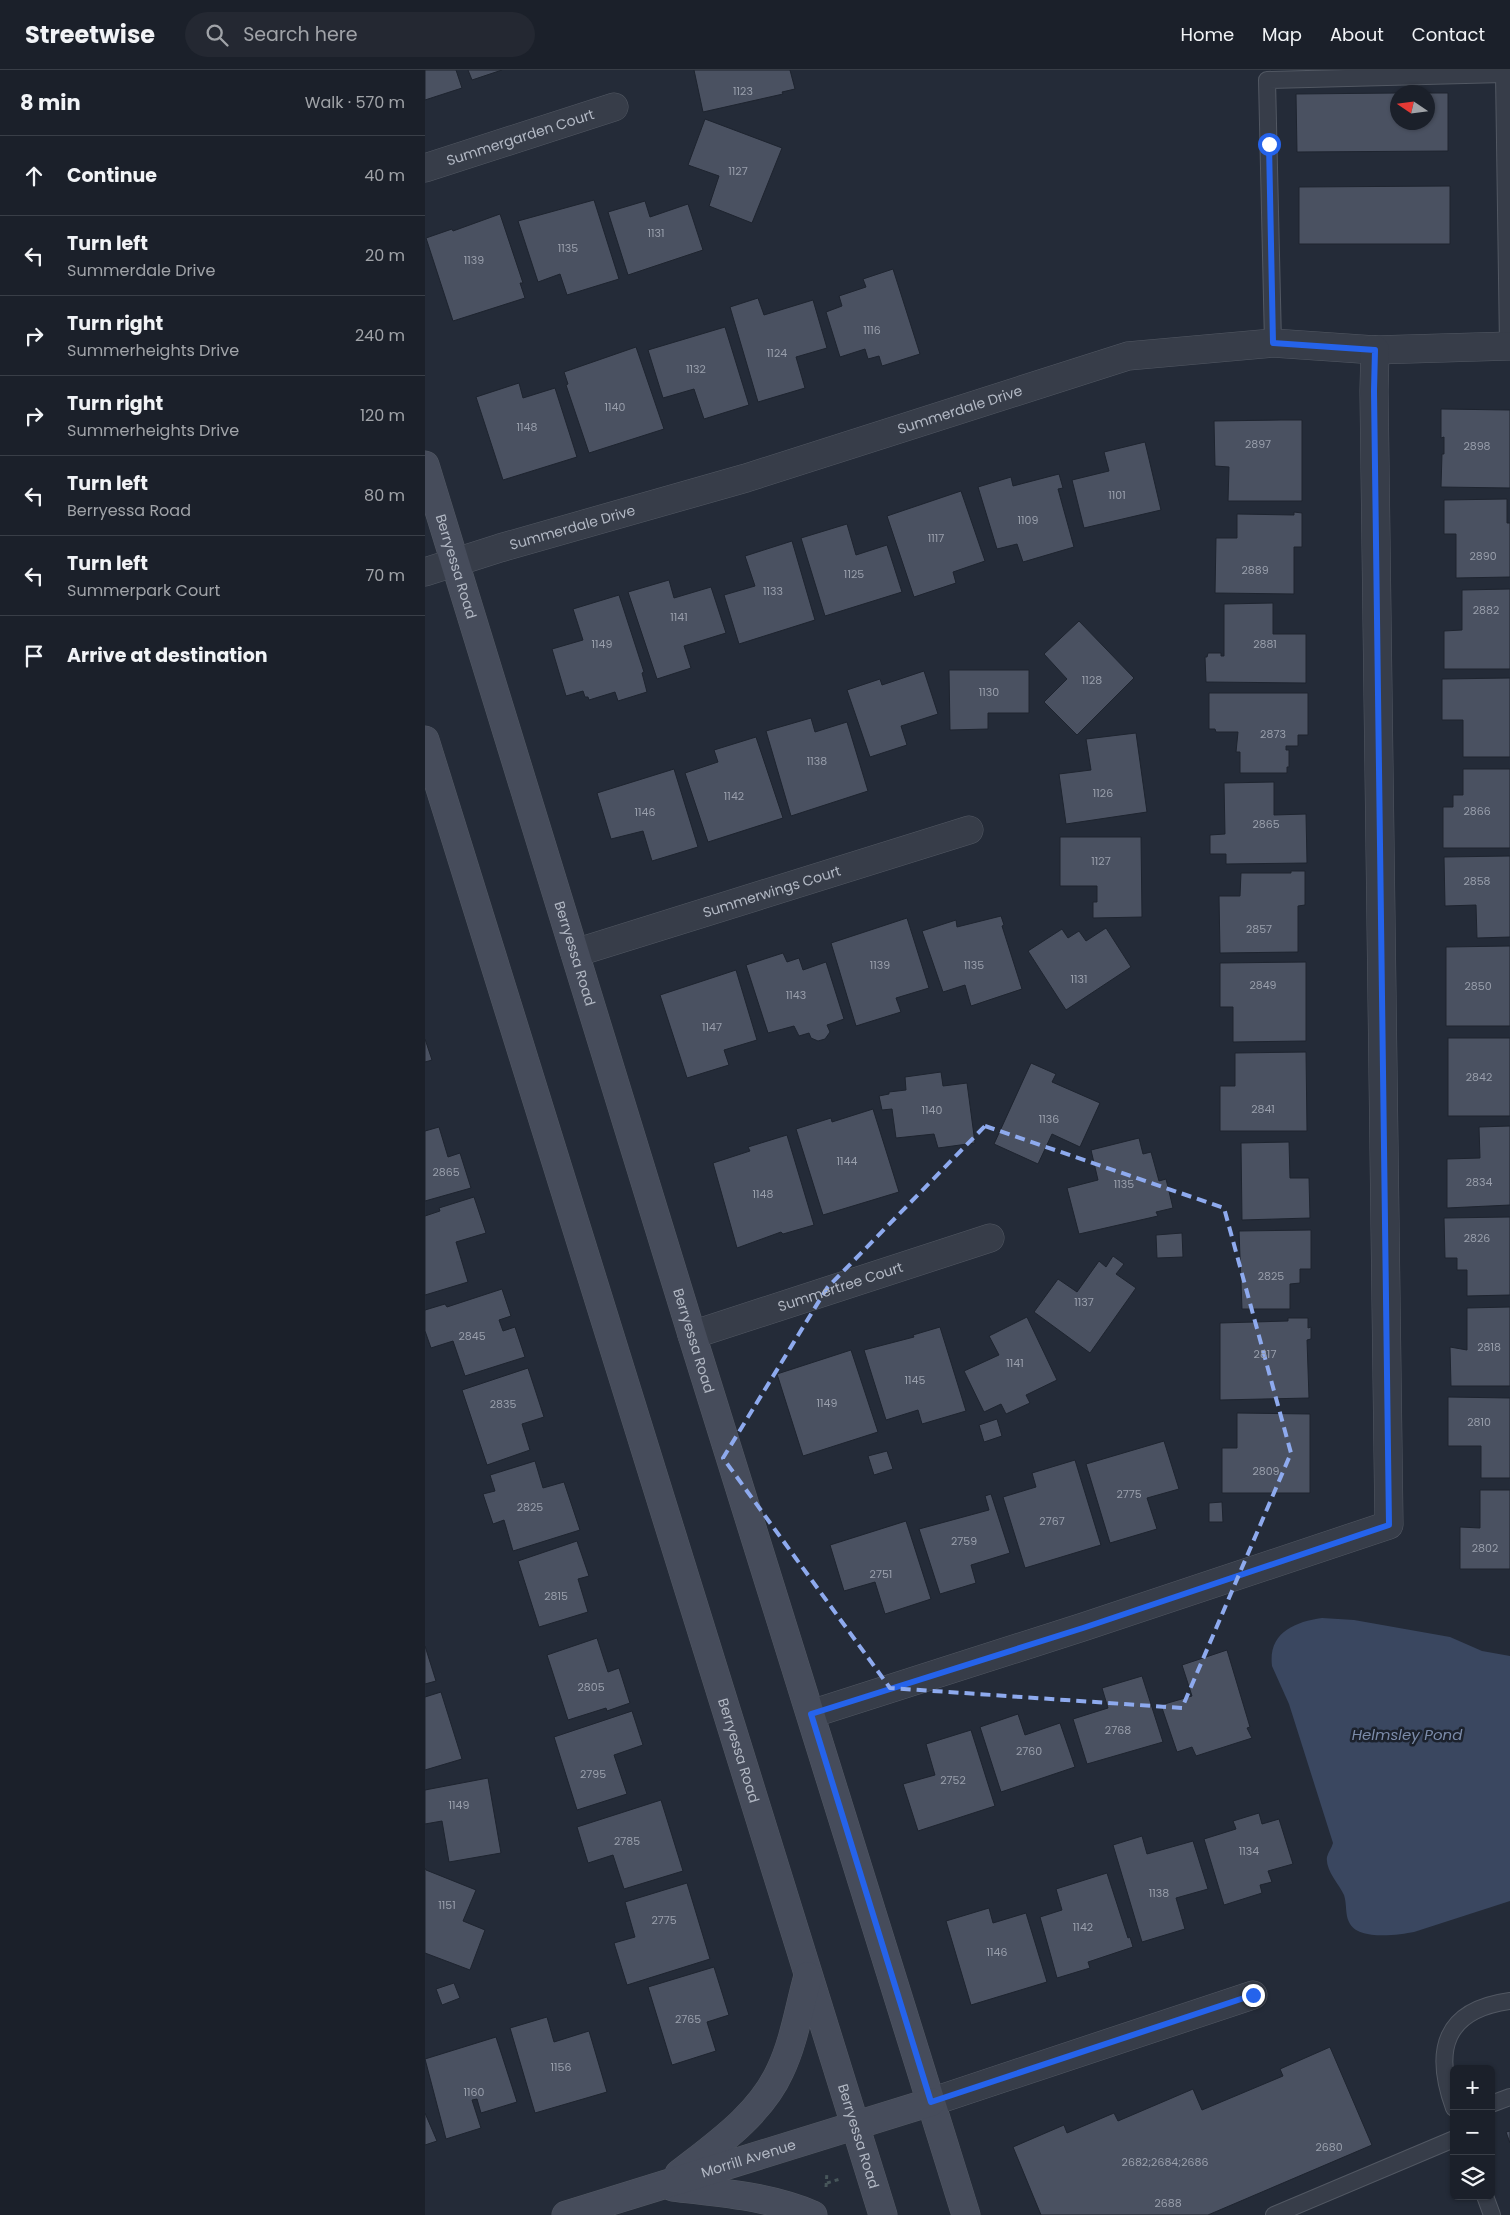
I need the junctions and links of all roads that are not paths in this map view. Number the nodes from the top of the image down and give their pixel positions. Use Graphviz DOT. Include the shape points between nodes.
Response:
graph roads {
  1 [pos="614,107"];
  2 [pos="425,168"];
  3 [pos="1273,343"];
  4 [pos="1509,346"];
  5 [pos="1375,350"];
  6 [pos="425,465"];
  7 [pos="455,561"];
  8 [pos="425,572"];
  9 [pos="425,740"];
  10 [pos="969,830"];
  11 [pos="575,953"];
  12 [pos="989,1238"];
  13 [pos="692,1335"];
  14 [pos="811,1714"];
  15 [pos="808,1976"];
  16 [pos="1253,1995"];
  17 [pos="1510,2001"];
  18 [pos="1450,2091"];
  19 [pos="1510,2097"];
  20 [pos="931,2102"];
  21 [pos="1495,2103"];
  22 [pos="854,2124"];
  23 [pos="1450,2141"];
  24 [pos="665,2186"];
  25 [pos="1486,2200"];
  26 [pos="565,2215"];
  27 [pos="813,2215"];
  28 [pos="883,2215"];
  29 [pos="966,2215"];
  30 [pos="1274,2215"];
  31 [pos="1492,2215"];
  1 -- 2 [label="street, Summergarden Court"];
  3 -- 4 [label="lane" via="1267,80 1504,74"];
  3 -- 5 [label="street, Summerdale Drive"];
  3 -- 7 [label="street, Summerdale Drive" via="1128,356 746,478"];
  4 -- 5 [label="street, Summerdale Drive"];
  5 -- 14 [label="street" via="1389,1525 1083,1628"];
  6 -- 7 [label="main road, Berryessa Road"];
  7 -- 8 [label="street, Summerdale Drive"];
  7 -- 11 [label="main road, Berryessa Road"];
  9 -- 15 [label="main road, Berryessa Road"];
  10 -- 11 [label="street, Summerwings Court"];
  11 -- 13 [label="main road, Berryessa Road"];
  12 -- 13 [label="street, Summertree Court"];
  13 -- 14 [label="main road, Berryessa Road"];
  14 -- 20 [label="main road, Berryessa Road"];
  15 -- 22 [label="main road, Berryessa Road"];
  15 -- 24 [label="main road" via="780,2072 760,2102 730,2134"];
  16 -- 20 [label="street"];
  17 -- 18 [label="lane" via="1488,2004 1454,2026 1445,2044 1445,2070"];
  19 -- 21 [label="lane"];
  20 -- 22 [label="main road, Morrill Avenue"];
  20 -- 29 [label="main road, Berryessa Road"];
  22 -- 24 [label="main road, Morrill Avenue"];
  22 -- 28 [label="main road, Berryessa Road"];
  23 -- 30 [label="lane"];
  24 -- 26 [label="main road, Morrill Avenue"];
  24 -- 27 [label="main road" via="752,2196"];
  25 -- 31 [label="lane"];
}
